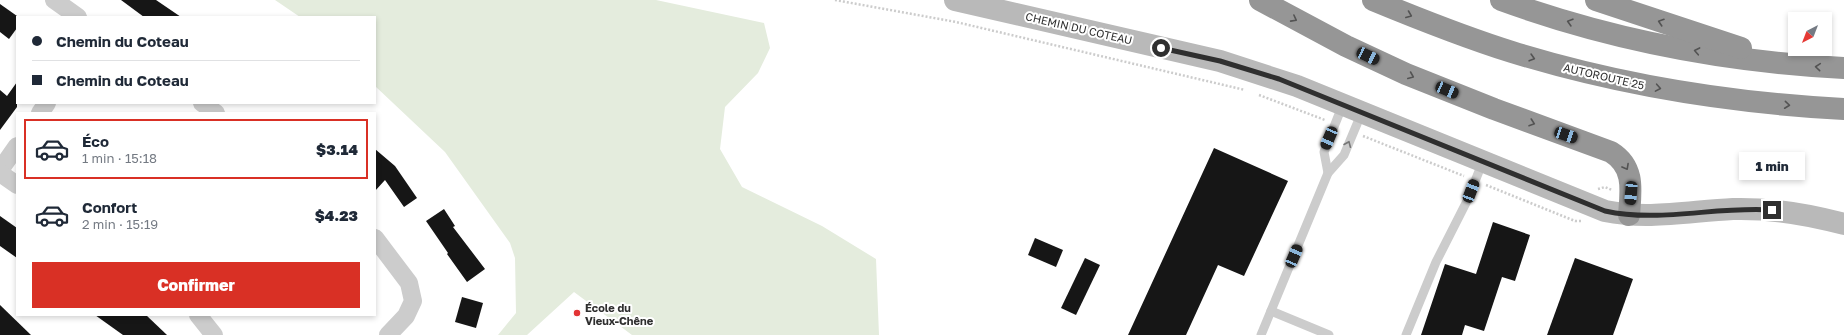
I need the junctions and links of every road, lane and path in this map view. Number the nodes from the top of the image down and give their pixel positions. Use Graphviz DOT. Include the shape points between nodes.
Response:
graph roads {
  1 [pos="54,0"];
  2 [pos="835,0"];
  3 [pos="955,0"];
  4 [pos="1260,0"];
  5 [pos="1373,0"];
  6 [pos="1501,0"];
  7 [pos="1596,0"];
  8 [pos="77,16"];
  9 [pos="1791,64"];
  10 [pos="1844,68"];
  11 [pos="1250,91"];
  12 [pos="1255,93"];
  13 [pos="203,104"];
  14 [pos="1353,108"];
  15 [pos="1844,108"];
  16 [pos="215,112"];
  17 [pos="1324,120"];
  18 [pos="1363,136"];
  19 [pos="16,147"];
  20 [pos="1483,161"];
  21 [pos="0,170"];
  22 [pos="0,173"];
  23 [pos="1328,173"];
  24 [pos="1463,176"];
  25 [pos="16,184"];
  26 [pos="1489,186"];
  27 [pos="1614,190"];
  28 [pos="1594,192"];
  29 [pos="1629,215"];
  30 [pos="1575,221"];
  31 [pos="1844,224"];
  32 [pos="376,239"];
  33 [pos="1271,311"];
  34 [pos="199,316"];
  35 [pos="214,335"];
  36 [pos="388,335"];
  37 [pos="1261,335"];
  38 [pos="1329,335"];
  39 [pos="1406,335"];
  1 -- 8 [label="street"];
  2 -- 11 [label="path, CHEMIN DU COTEAU" via="956,22"];
  3 -- 14 [label="street, CHEMIN DU COTEAU" via="1220,61 1279,79"];
  4 -- 29 [label="highway, one-way" via="1346,46 1406,74 1494,110 1611,152 1622,160 1630,176"];
  5 -- 15 [label="highway, AUTOROUTE 25, one-way" via="1481,42 1599,76 1713,97"];
  9 -- 6 [label="highway, one-way" via="1710,54 1632,38 1558,19"];
  9 -- 7 [label="highway, one-way"];
  10 -- 9 [label="highway, one-way"];
  12 -- 17 [label="path"];
  13 -- 16 [label="street"];
  14 -- 20 [label="street, CHEMIN DU COTEAU"];
  23 -- 14 [label="lane, one-way" via="1344,155"];
  14 -- 23 [label="lane" via="1324,152"];
  18 -- 24 [label="path"];
  19 -- 21 [label="street"];
  20 -- 29 [label="street, CHEMIN DU COTEAU" via="1596,208"];
  20 -- 39 [label="lane" via="1468,199 1436,262"];
  22 -- 25 [label="street"];
  23 -- 33 [label="lane"];
  26 -- 30 [label="path"];
  27 -- 28 [label="path" via="1600,187"];
  29 -- 31 [label="street, CHEMIN DU COTEAU" via="1664,215 1731,209 1763,210 1804,214"];
  32 -- 36 [label="street" via="409,283 413,301 406,316"];
  33 -- 37 [label="lane"];
  33 -- 38 [label="lane"];
  34 -- 35 [label="street"];
}
